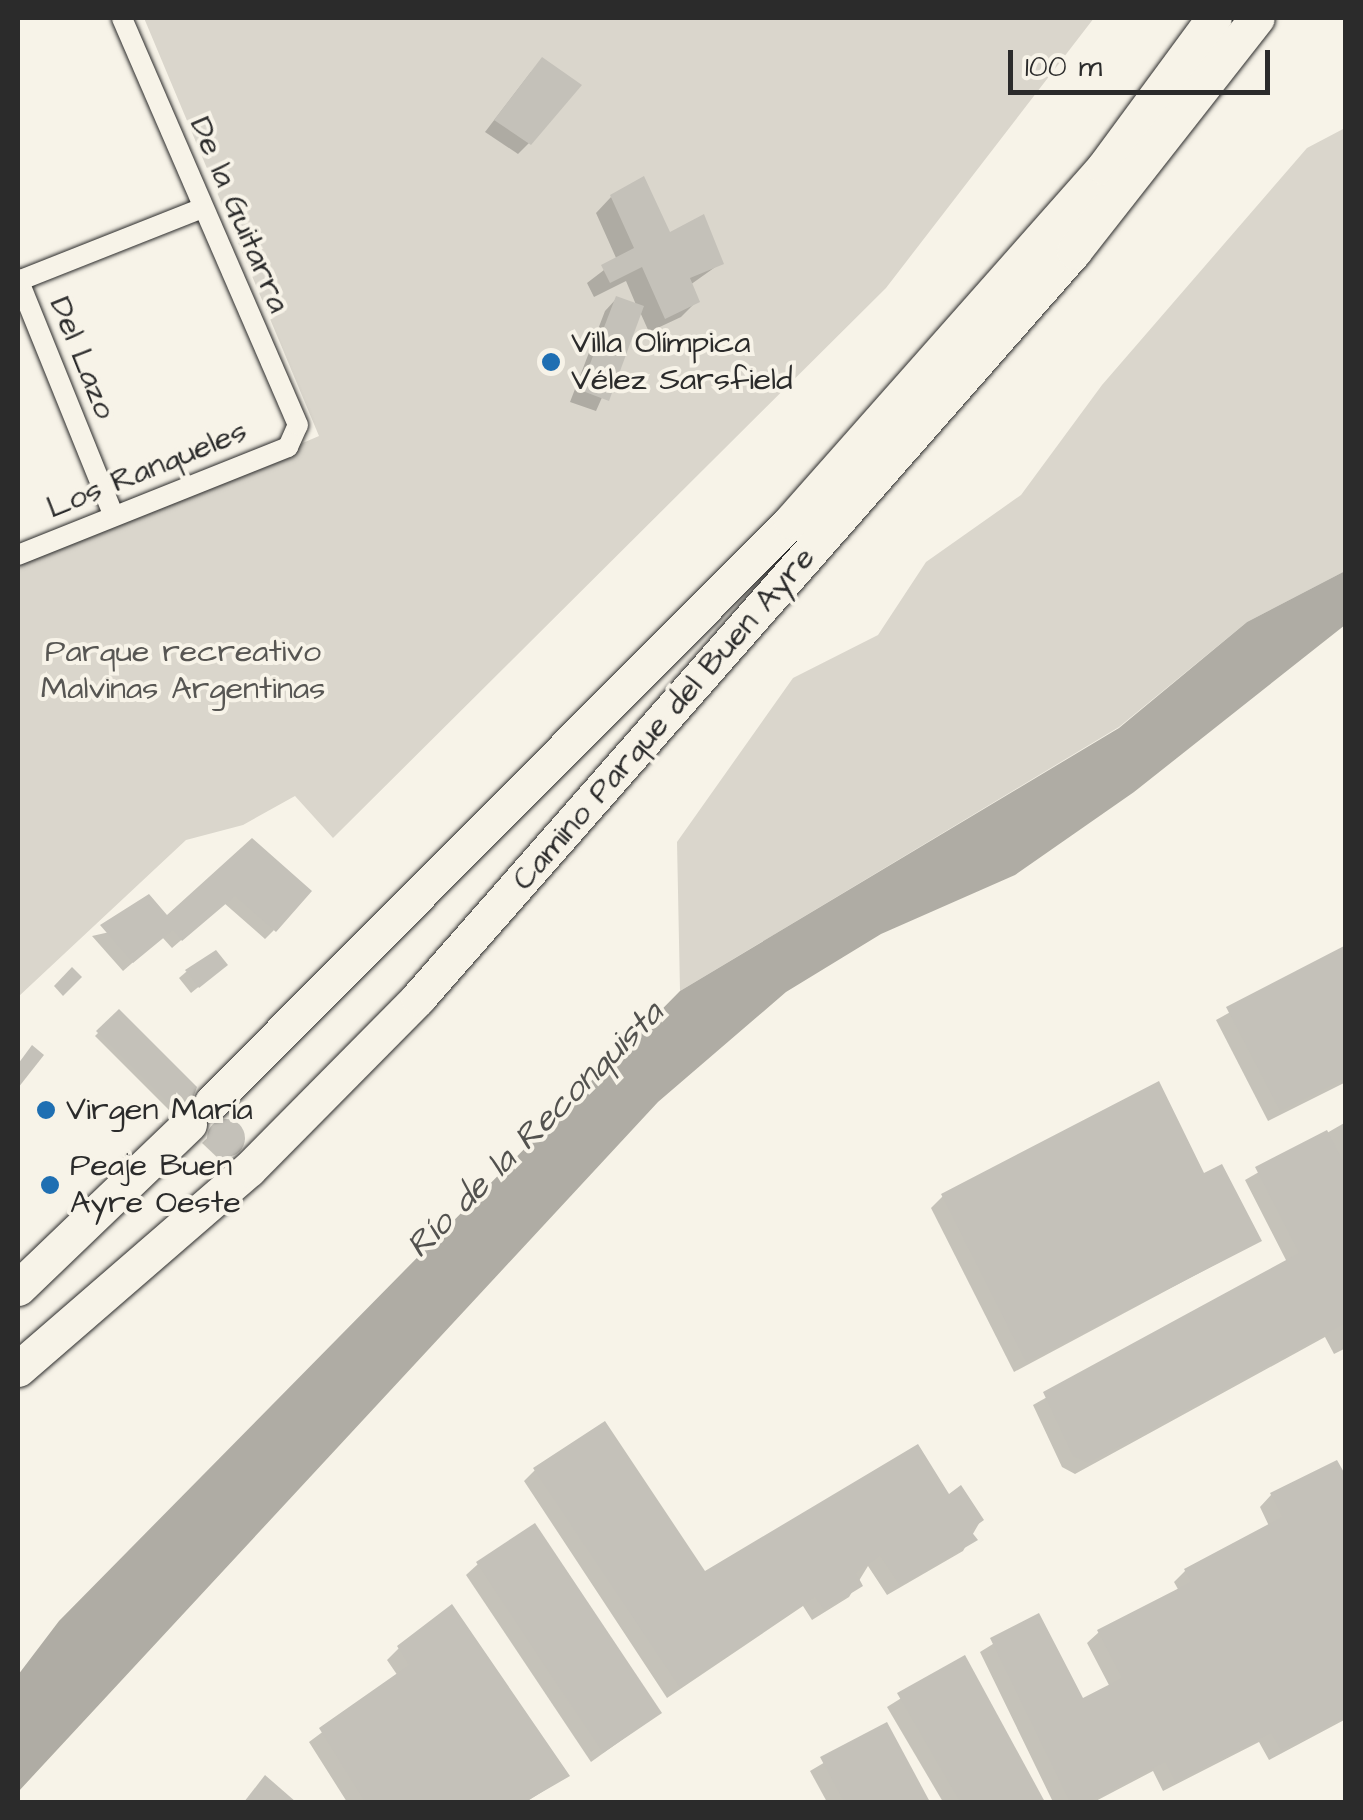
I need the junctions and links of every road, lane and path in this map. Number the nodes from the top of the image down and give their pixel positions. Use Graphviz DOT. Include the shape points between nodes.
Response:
graph roads {
  1 [pos="122,18"];
  2 [pos="1214,18"];
  3 [pos="1256,18"];
  4 [pos="202,208"];
  5 [pos="18,280"];
  6 [pos="296,437"];
  7 [pos="113,514"];
  8 [pos="18,555"];
  9 [pos="18,1288"];
  10 [pos="18,1368"];
  1 -- 4 [label="street, De la Guitarra"];
  2 -- 9 [label="highway, Camino Parque del Buen Ayre" via="1104,167 791,521"];
  3 -- 10 [label="highway, Camino Parque del Buen Ayre" via="1074,252 418,998 250,1168"];
  4 -- 5 [label="street"];
  4 -- 6 [label="street, De la Guitarra"];
  5 -- 7 [label="street, Del Lazo"];
  6 -- 7 [label="street, Los Ranqueles"];
  7 -- 8 [label="street, Los Ranqueles"];
}
